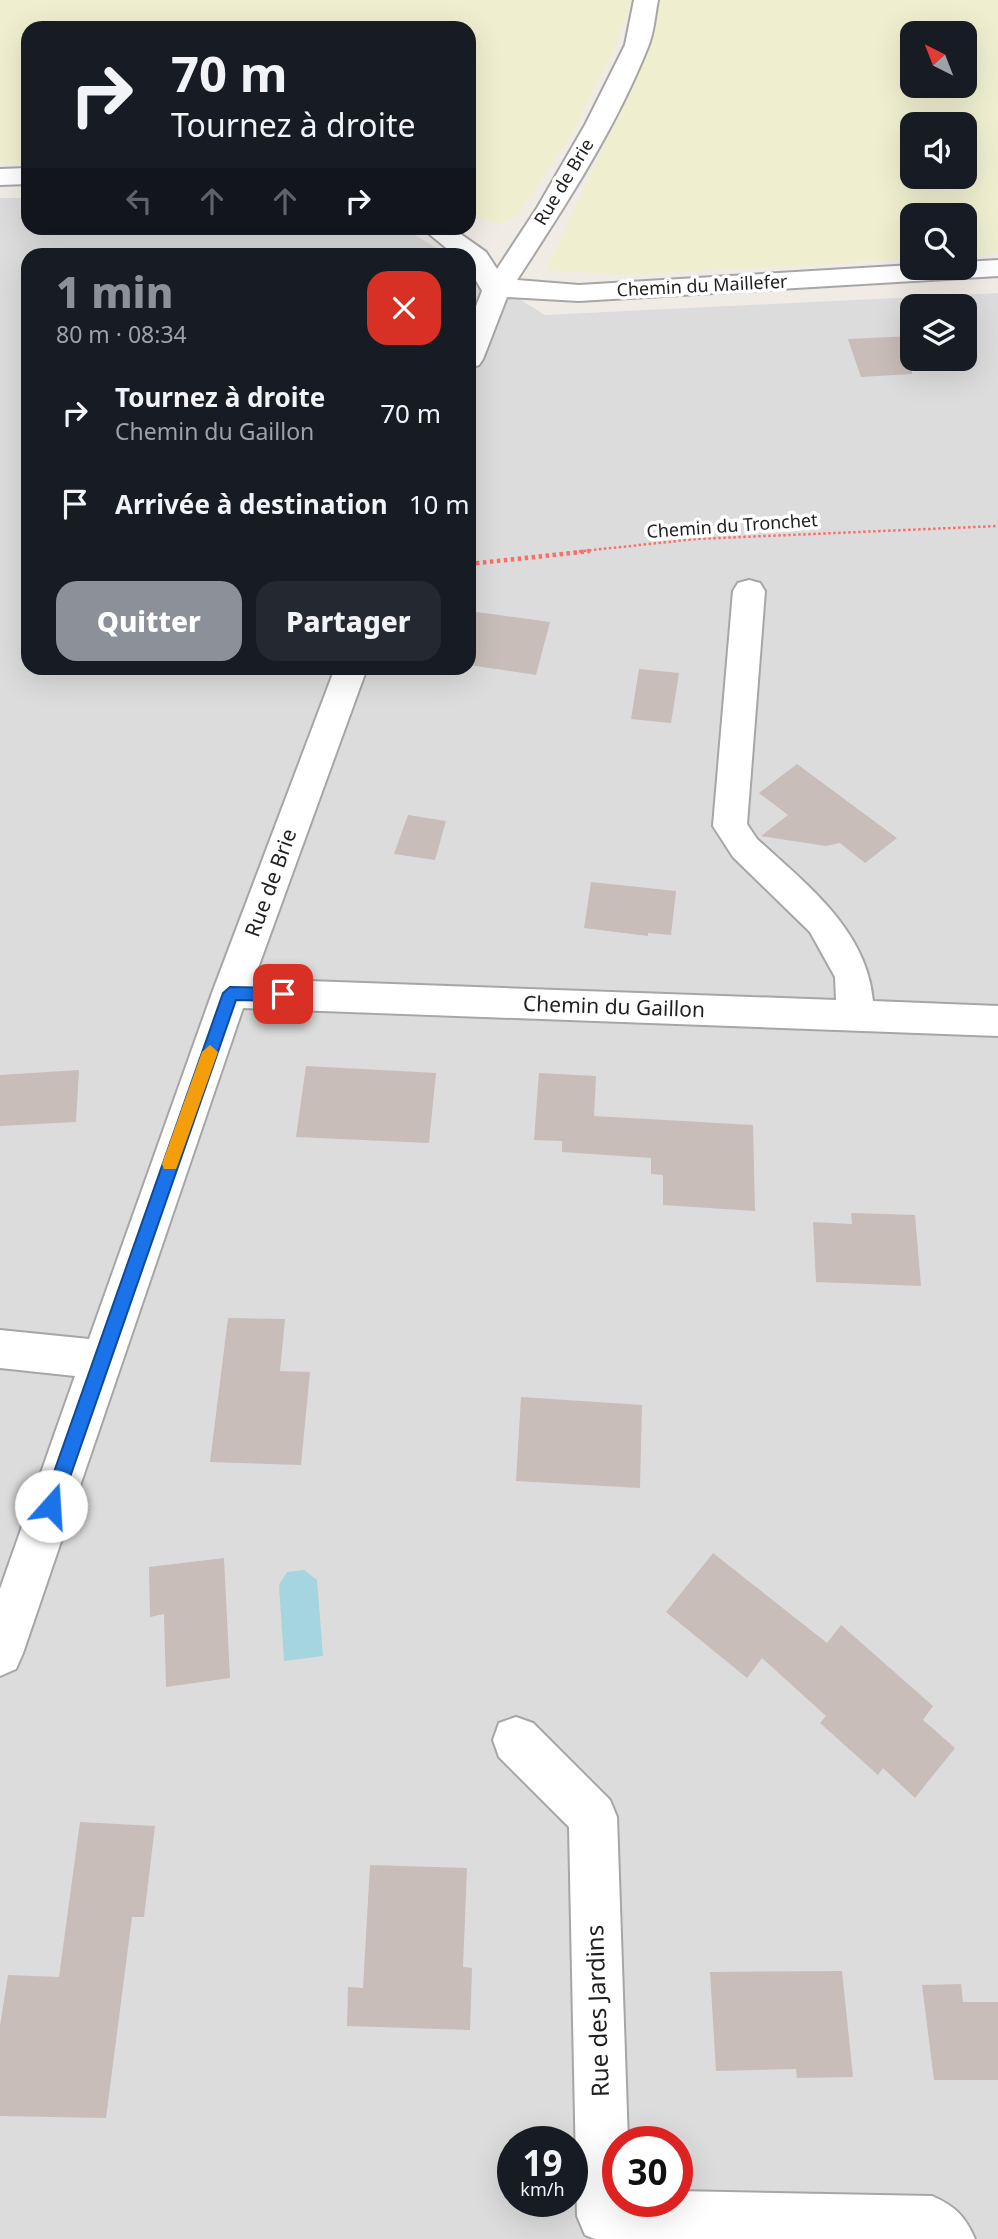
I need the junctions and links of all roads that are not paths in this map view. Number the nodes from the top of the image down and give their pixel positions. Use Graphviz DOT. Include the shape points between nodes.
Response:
graph roads {
  1 [pos="646,0"];
  2 [pos="21,176"];
  3 [pos="0,177"];
  4 [pos="445,235"];
  5 [pos="463,248"];
  6 [pos="476,257"];
  7 [pos="998,268"];
  8 [pos="496,291"];
  9 [pos="476,341"];
  10 [pos="749,591"];
  11 [pos="348,675"];
  12 [pos="230,993"];
  13 [pos="856,1016"];
  14 [pos="998,1021"];
  15 [pos="0,1349"];
  16 [pos="101,1360"];
  17 [pos="0,1653"];
  18 [pos="516,1740"];
  19 [pos="854,2230"];
  20 [pos="948,2239"];
  1 -- 8 [label="street, Rue de Brie" via="638,45 598,125"];
  2 -- 3 [label="street"];
  4 -- 5 [label="street"];
  6 -- 8 [label="street"];
  7 -- 8 [label="street, Chemin du Maillefer" via="579,293"];
  8 -- 9 [label="street, Rue de Brie"];
  10 -- 13 [label="street" via="730,826 744,848 823,922 853,976"];
  11 -- 12 [label="street, Rue de Brie"];
  12 -- 13 [label="street, Chemin du Gaillon"];
  12 -- 16 [label="street, Rue de Brie"];
  13 -- 14 [label="street, Chemin du Gaillon"];
  15 -- 16 [label="street"];
  16 -- 17 [label="street, Rue de Brie"];
  18 -- 19 [label="street, Rue des Jardins" via="593,1816 604,2216"];
  19 -- 20 [label="street, Rue des Jardins" via="932,2223"];
}
